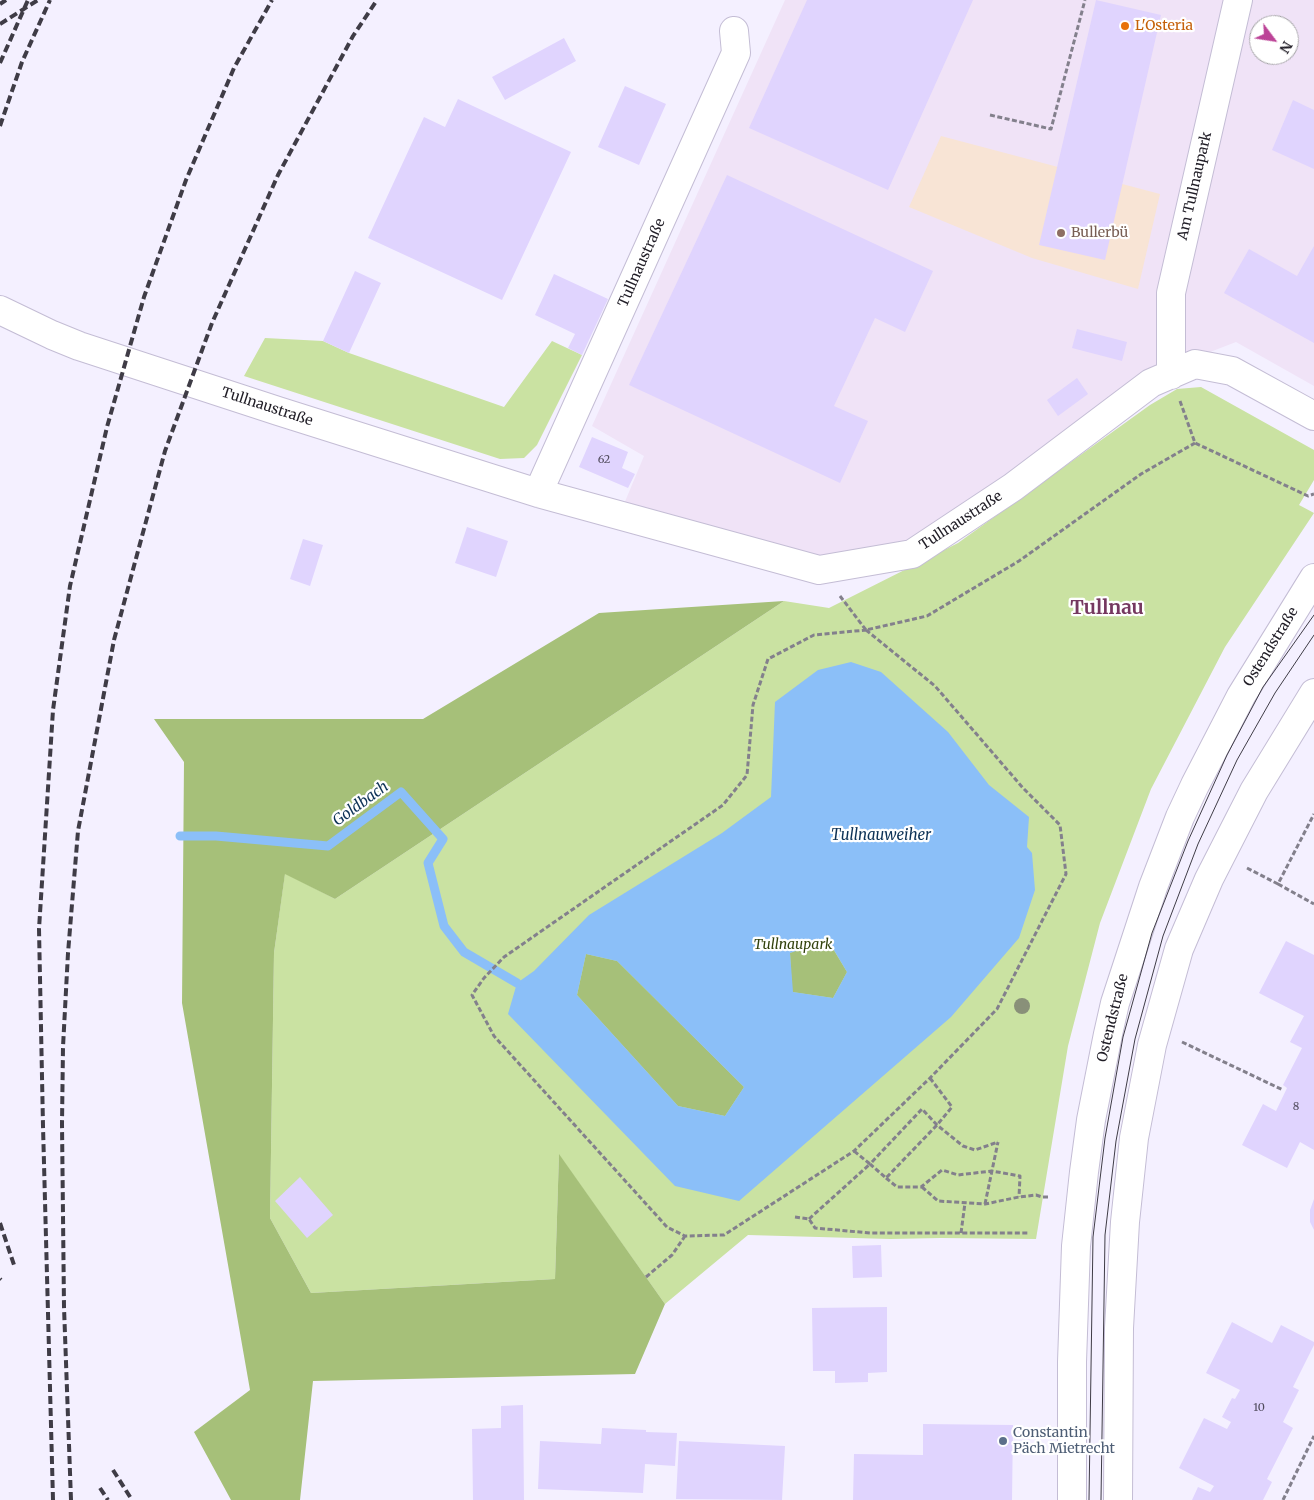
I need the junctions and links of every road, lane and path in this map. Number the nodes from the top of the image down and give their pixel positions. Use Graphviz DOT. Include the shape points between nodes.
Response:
graph roads {
  1 [pos="1085,0"];
  2 [pos="1238,0"];
  3 [pos="734,31"];
  4 [pos="990,115"];
  5 [pos="0,310"];
  6 [pos="1171,375"];
  7 [pos="1314,416"];
  8 [pos="1195,443"];
  9 [pos="538,493"];
  10 [pos="1314,494"];
  11 [pos="819,570"];
  12 [pos="1314,578"];
  13 [pos="866,630"];
  14 [pos="1314,693"];
  15 [pos="1314,814"];
  16 [pos="1240,864"];
  17 [pos="1278,884"];
  18 [pos="1314,904"];
  19 [pos="1174,1039"];
  20 [pos="930,1078"];
  21 [pos="1283,1090"];
  22 [pos="937,1125"];
  23 [pos="854,1151"];
  24 [pos="870,1164"];
  25 [pos="992,1171"];
  26 [pos="886,1178"];
  27 [pos="922,1187"];
  28 [pos="1019,1196"];
  29 [pos="1049,1197"];
  30 [pos="965,1203"];
  31 [pos="985,1204"];
  32 [pos="795,1217"];
  33 [pos="809,1219"];
  34 [pos="961,1233"];
  35 [pos="1028,1233"];
  36 [pos="685,1236"];
  37 [pos="646,1277"];
  38 [pos="1314,1436"];
  39 [pos="1072,1500"];
  40 [pos="1118,1500"];
  41 [pos="1283,1500"];
  1 -- 4 [label="path" via="1051,130"];
  2 -- 6 [label="street, Am Tullnaupark" via="1171,293"];
  3 -- 9 [label="street, Tullnaustraße" via="736,53"];
  5 -- 9 [label="street, Tullnaustraße" via="79,346"];
  6 -- 7 [label="street, Tullnaustraße" via="1195,364 1232,371"];
  6 -- 8 [label="path"];
  6 -- 11 [label="street, Tullnaustraße" via="1151,383 1013,487 912,554"];
  8 -- 10 [label="path" via="1308,496"];
  8 -- 13 [label="path" via="1141,474 1018,562 927,616"];
  9 -- 11 [label="street, Tullnaustraße"];
  11 -- 13 [label="path"];
  12 -- 39 [label="street, Ostendstraße" via="1246,688 1180,817 1115,1003 1091,1120 1077,1237 1072,1362"];
  13 -- 20 [label="path" via="935,686 1023,788 1060,825 1066,874 997,1009"];
  13 -- 36 [label="path" via="814,635 768,659 753,705 747,775 723,805 504,957 472,995 494,1036 667,1227"];
  14 -- 40 [label="street" via="1254,791 1209,879 1179,949 1152,1045 1134,1138 1125,1222 1119,1338"];
  15 -- 17 [label="path"];
  16 -- 17 [label="path"];
  17 -- 18 [label="path"];
  19 -- 21 [label="path"];
  20 -- 22 [label="path" via="952,1107"];
  20 -- 23 [label="path"];
  22 -- 24 [label="path" via="922,1109"];
  22 -- 25 [label="path" via="963,1146 974,1150 998,1142"];
  22 -- 26 [label="path"];
  23 -- 24 [label="path"];
  23 -- 36 [label="path" via="724,1235"];
  24 -- 26 [label="path"];
  24 -- 33 [label="path"];
  25 -- 27 [label="path" via="958,1175 942,1170"];
  25 -- 28 [label="path" via="1020,1176"];
  25 -- 31 [label="path"];
  26 -- 27 [label="path" via="897,1187"];
  27 -- 30 [label="path" via="938,1201"];
  28 -- 29 [label="path" via="1036,1194"];
  28 -- 31 [label="path"];
  30 -- 31 [label="path"];
  30 -- 34 [label="path"];
  32 -- 33 [label="path"];
  33 -- 34 [label="path" via="815,1228"];
  34 -- 35 [label="path"];
  36 -- 37 [label="path" via="672,1254"];
  38 -- 41 [label="path"];
}
